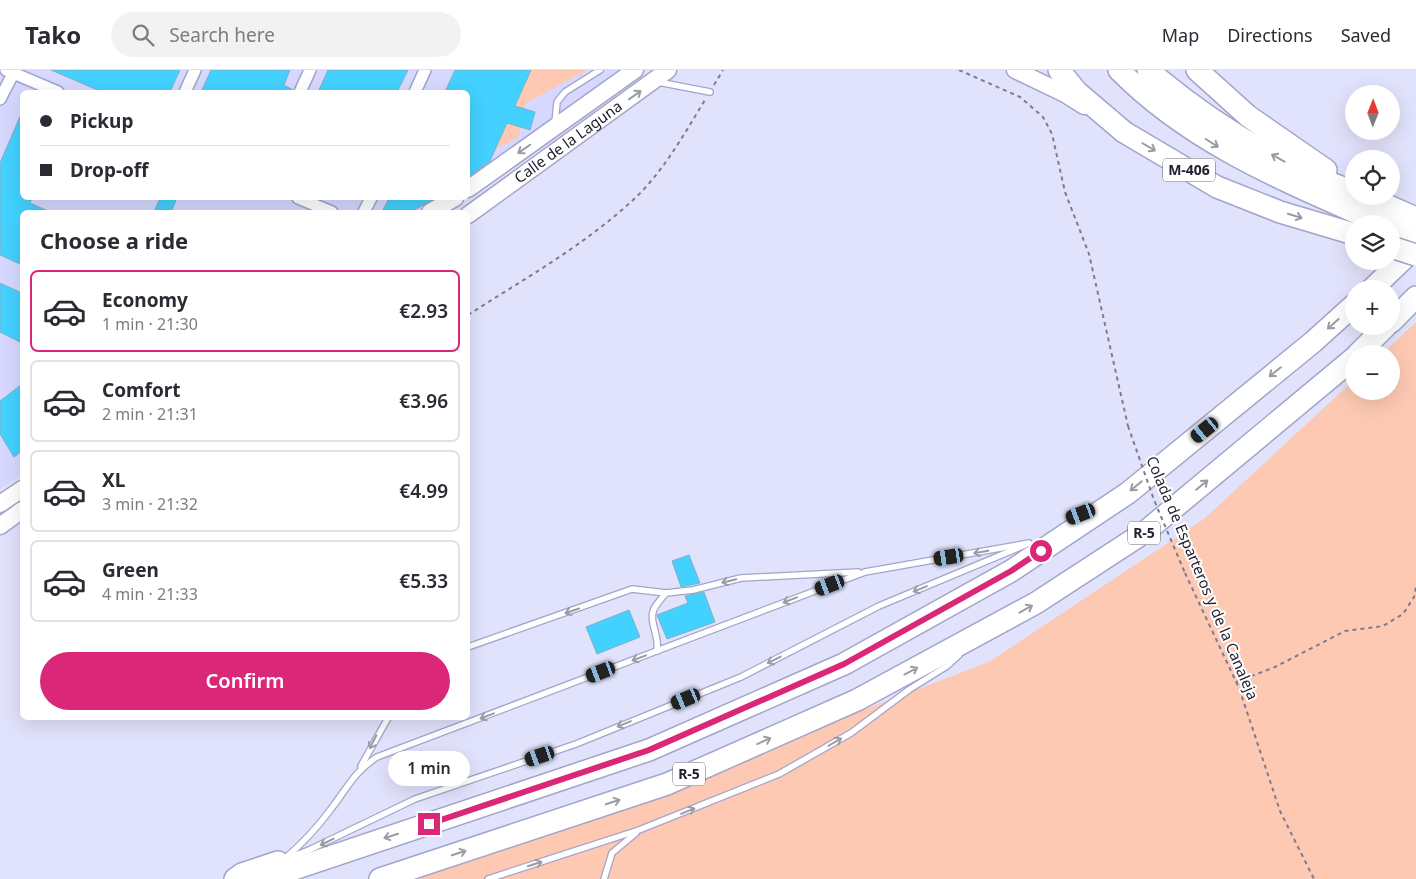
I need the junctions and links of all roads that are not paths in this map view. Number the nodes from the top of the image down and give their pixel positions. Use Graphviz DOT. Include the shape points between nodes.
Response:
graph roads {
  1 [pos="195,70"];
  2 [pos="310,70"];
  3 [pos="425,70"];
  4 [pos="600,70"];
  5 [pos="635,70"];
  6 [pos="668,70"];
  7 [pos="1015,70"];
  8 [pos="1060,70"];
  9 [pos="1119,70"];
  10 [pos="1148,70"];
  11 [pos="1197,70"];
  12 [pos="11,71"];
  13 [pos="653,81"];
  14 [pos="54,90"];
  15 [pos="187,90"];
  16 [pos="301,90"];
  17 [pos="416,90"];
  18 [pos="710,92"];
  19 [pos="0,99"];
  20 [pos="554,127"];
  21 [pos="1124,132"];
  22 [pos="1345,182"];
  23 [pos="470,188"];
  24 [pos="1345,193"];
  25 [pos="1345,198"];
  26 [pos="303,200"];
  27 [pos="451,200"];
  28 [pos="1364,205"];
  29 [pos="1375,205"];
  30 [pos="325,210"];
  31 [pos="433,210"];
  32 [pos="470,214"];
  33 [pos="1373,215"];
  34 [pos="1416,218"];
  35 [pos="1345,231"];
  36 [pos="1400,232"];
  37 [pos="1416,239"];
  38 [pos="1416,248"];
  39 [pos="1400,249"];
  40 [pos="1416,255"];
  41 [pos="1382,280"];
  42 [pos="1416,298"];
  43 [pos="1345,313"];
  44 [pos="1400,313"];
  45 [pos="1377,335"];
  46 [pos="1367,345"];
  47 [pos="1345,365"];
  48 [pos="20,489"];
  49 [pos="1115,501"];
  50 [pos="0,504"];
  51 [pos="20,511"];
  52 [pos="0,526"];
  53 [pos="1029,543"];
  54 [pos="865,572"];
  55 [pos="666,593"];
  56 [pos="984,632"];
  57 [pos="470,646"];
  58 [pos="657,652"];
  59 [pos="387,720"];
  60 [pos="360,768"];
  61 [pos="640,830"];
  62 [pos="283,860"];
  63 [pos="235,879"];
  64 [pos="264,879"];
  65 [pos="380,879"];
  66 [pos="488,879"];
  67 [pos="604,879"];
  1 -- 15 [label="street"];
  2 -- 16 [label="street"];
  3 -- 17 [label="street"];
  4 -- 20 [label="lane" via="565,92 557,102"];
  5 -- 20 [label="street, Calle de la Laguna"];
  6 -- 13 [label="street, Calle de la Laguna"];
  7 -- 21 [label="street" via="1065,94"];
  8 -- 21 [label="highway, M-406" via="1077,92"];
  9 -- 25 [label="highway, M-406, one-way" via="1166,112 1214,145 1307,191"];
  24 -- 10 [label="highway, M-406, one-way" via="1226,130 1180,98"];
  11 -- 22 [label="highway" via="1248,116"];
  12 -- 14 [label="street"];
  12 -- 19 [label="street"];
  13 -- 18 [label="lane"];
  32 -- 13 [label="street, Calle de la Laguna, one-way"];
  20 -- 23 [label="street, Calle de la Laguna, one-way"];
  21 -- 35 [label="highway, M-406, one-way" via="1217,187 1280,212"];
  26 -- 30 [label="street"];
  27 -- 31 [label="street"];
  28 -- 33 [label="highway, M-406"];
  29 -- 34 [label="highway, M-406"];
  36 -- 37 [label="highway"];
  38 -- 41 [label="highway"];
  39 -- 40 [label="highway, bridge"];
  42 -- 44 [label="highway"];
  43 -- 49 [label="highway, R-5, one-way"];
  45 -- 46 [label="highway"];
  56 -- 47 [label="highway, R-5, one-way" via="1036,603 1145,532"];
  48 -- 50 [label="street"];
  49 -- 53 [label="highway" via="1064,521"];
  49 -- 64 [label="highway, R-5, one-way" via="1011,571 835,668 649,750"];
  51 -- 52 [label="street"];
  53 -- 54 [label="lane, one-way"];
  53 -- 62 [label="lane, one-way" via="878,606 741,677 576,744 415,799"];
  54 -- 55 [label="lane, one-way" via="741,578"];
  54 -- 58 [label="lane, one-way"];
  55 -- 57 [label="lane, one-way" via="632,590"];
  55 -- 58 [label="lane" via="653,611 653,624 659,641"];
  61 -- 56 [label="lane, one-way" via="779,774 835,742 947,666"];
  65 -- 56 [label="highway, R-5, one-way" via="667,784 857,700"];
  58 -- 60 [label="lane, one-way" via="377,757"];
  59 -- 60 [label="lane, one-way"];
  60 -- 62 [label="lane" via="302,844"];
  66 -- 61 [label="lane, one-way"];
  61 -- 67 [label="lane" via="612,853"];
  62 -- 63 [label="highway"];
}
